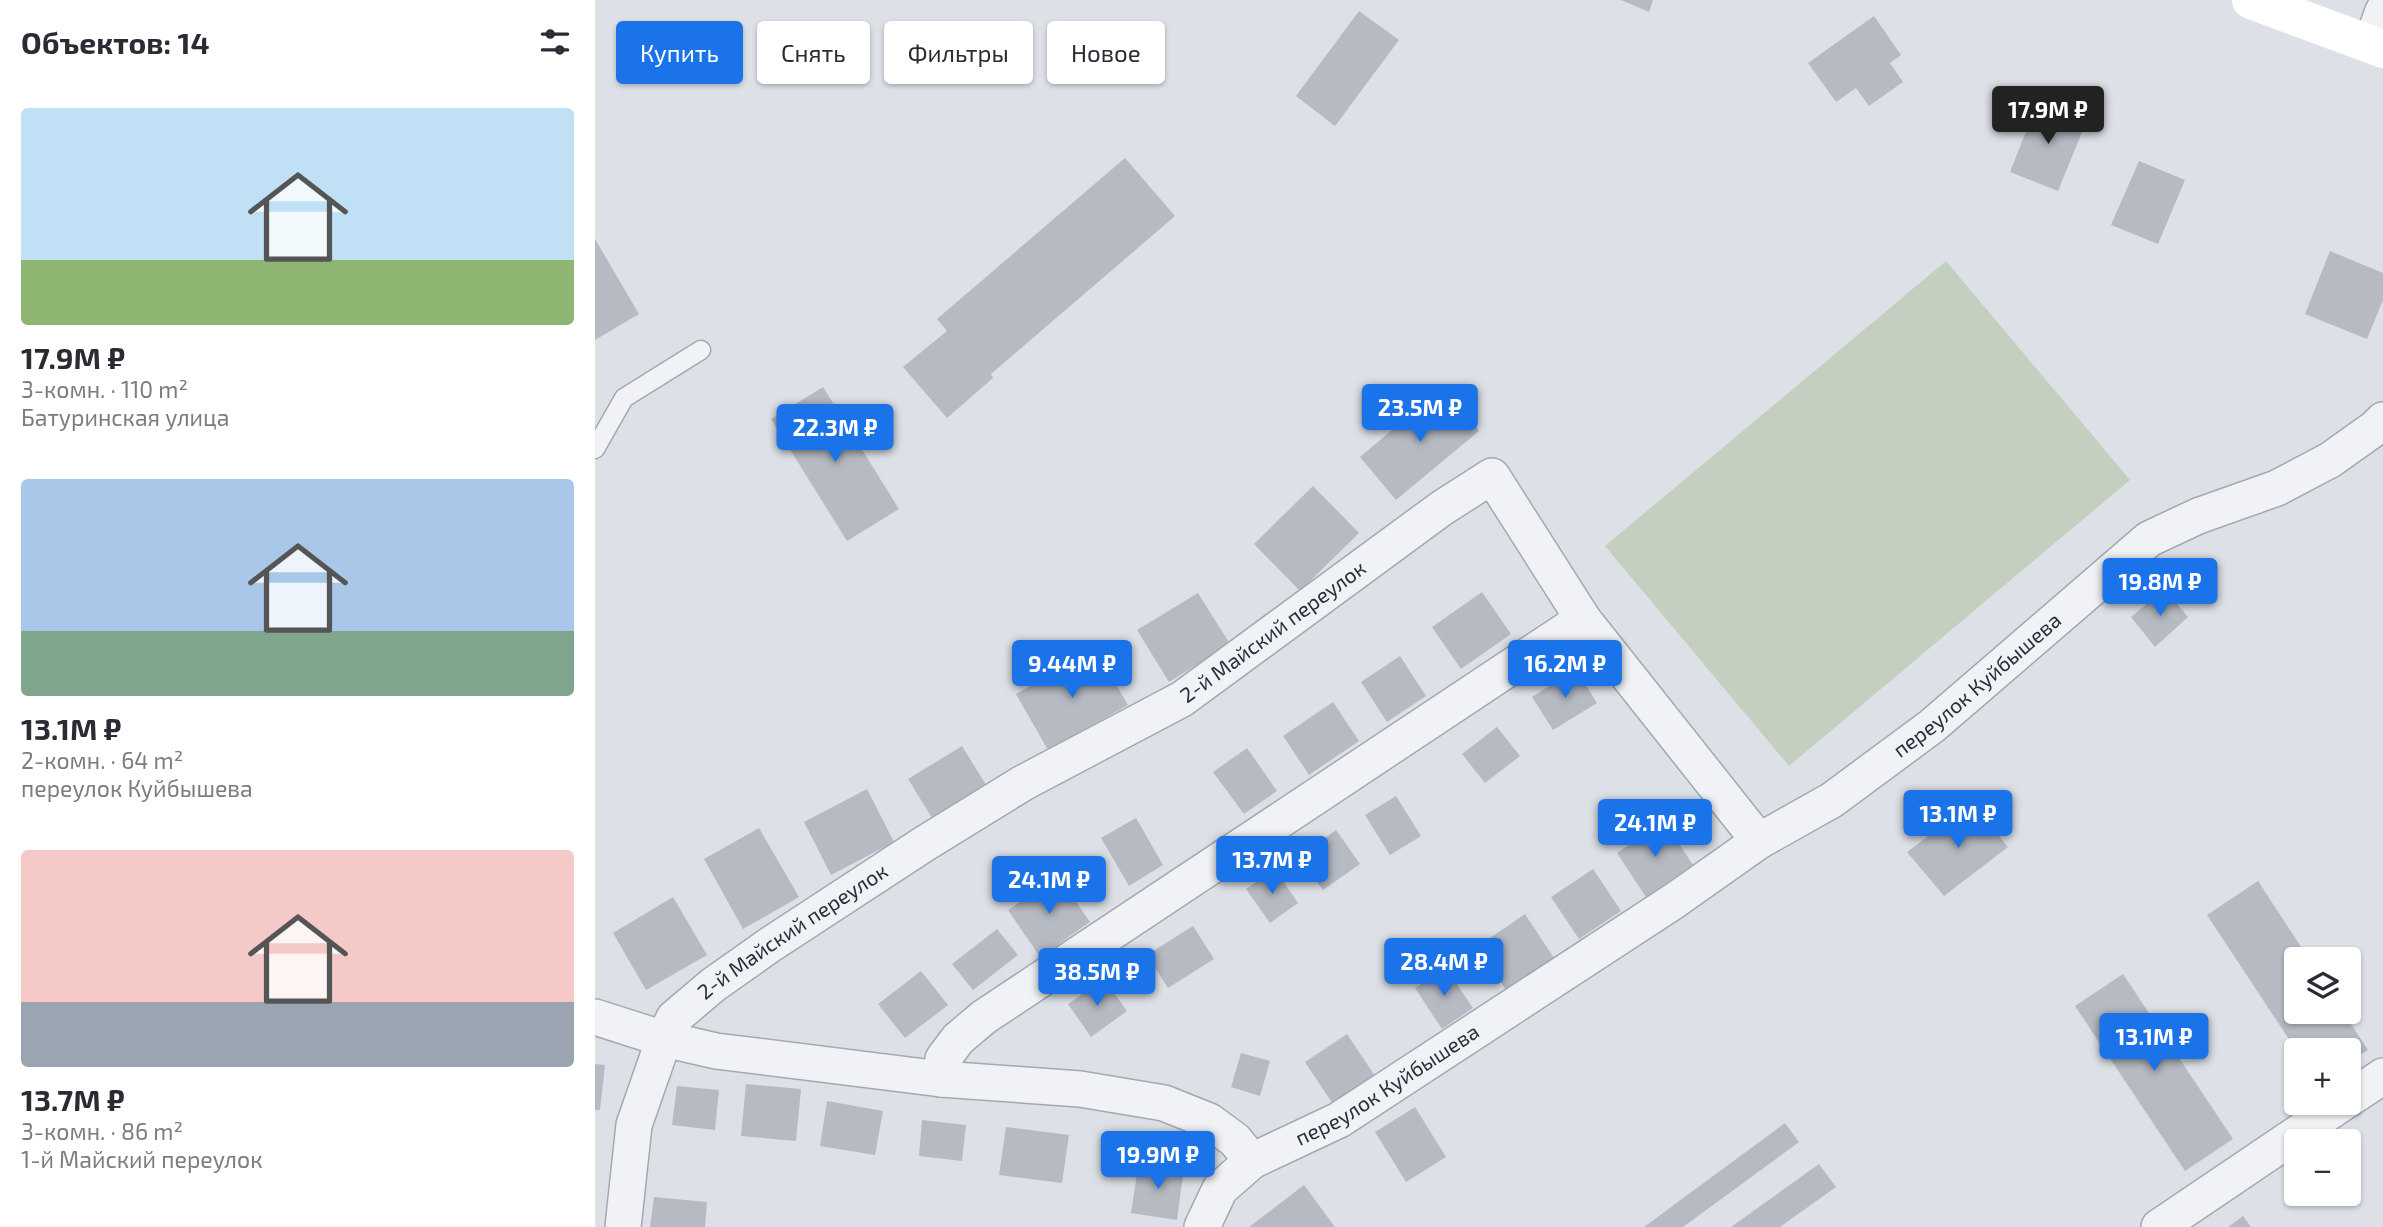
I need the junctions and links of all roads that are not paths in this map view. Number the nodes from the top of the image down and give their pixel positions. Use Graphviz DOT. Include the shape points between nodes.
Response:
graph roads {
  1 [pos="2251,0"];
  2 [pos="2379,35"];
  3 [pos="701,350"];
  4 [pos="2383,420"];
  5 [pos="595,449"];
  6 [pos="1583,619"];
  7 [pos="1759,841"];
  8 [pos="595,1017"];
  9 [pos="664,1040"];
  10 [pos="2383,1076"];
  11 [pos="941,1079"];
  12 [pos="2361,1091"];
  13 [pos="2325,1115"];
  14 [pos="1252,1161"];
  15 [pos="623,1227"];
  16 [pos="1202,1227"];
  17 [pos="2159,1227"];
  1 -- 2 [label="main road"];
  3 -- 5 [label="lane" via="624,398"];
  4 -- 7 [label="street, переулок Куйбышева" via="2330,460 2277,488 2149,539 1932,726 1832,800"];
  6 -- 7 [label="street, 2-й Майский переулок"];
  6 -- 9 [label="street, 2-й Майский переулок" via="1492,476 1182,699 1023,783 771,944 674,1018"];
  6 -- 11 [label="street" via="984,1017 943,1059"];
  7 -- 14 [label="street, переулок Куйбышева" via="1339,1119"];
  8 -- 9 [label="street"];
  9 -- 11 [label="street" via="716,1051"];
  9 -- 15 [label="street, 2-й Майский переулок" via="634,1125"];
  10 -- 12 [label="street"];
  11 -- 14 [label="street" via="1080,1089 1164,1103 1209,1121 1235,1140"];
  13 -- 17 [label="street"];
  14 -- 16 [label="street, переулок Куйбышева" via="1220,1189"];
}
